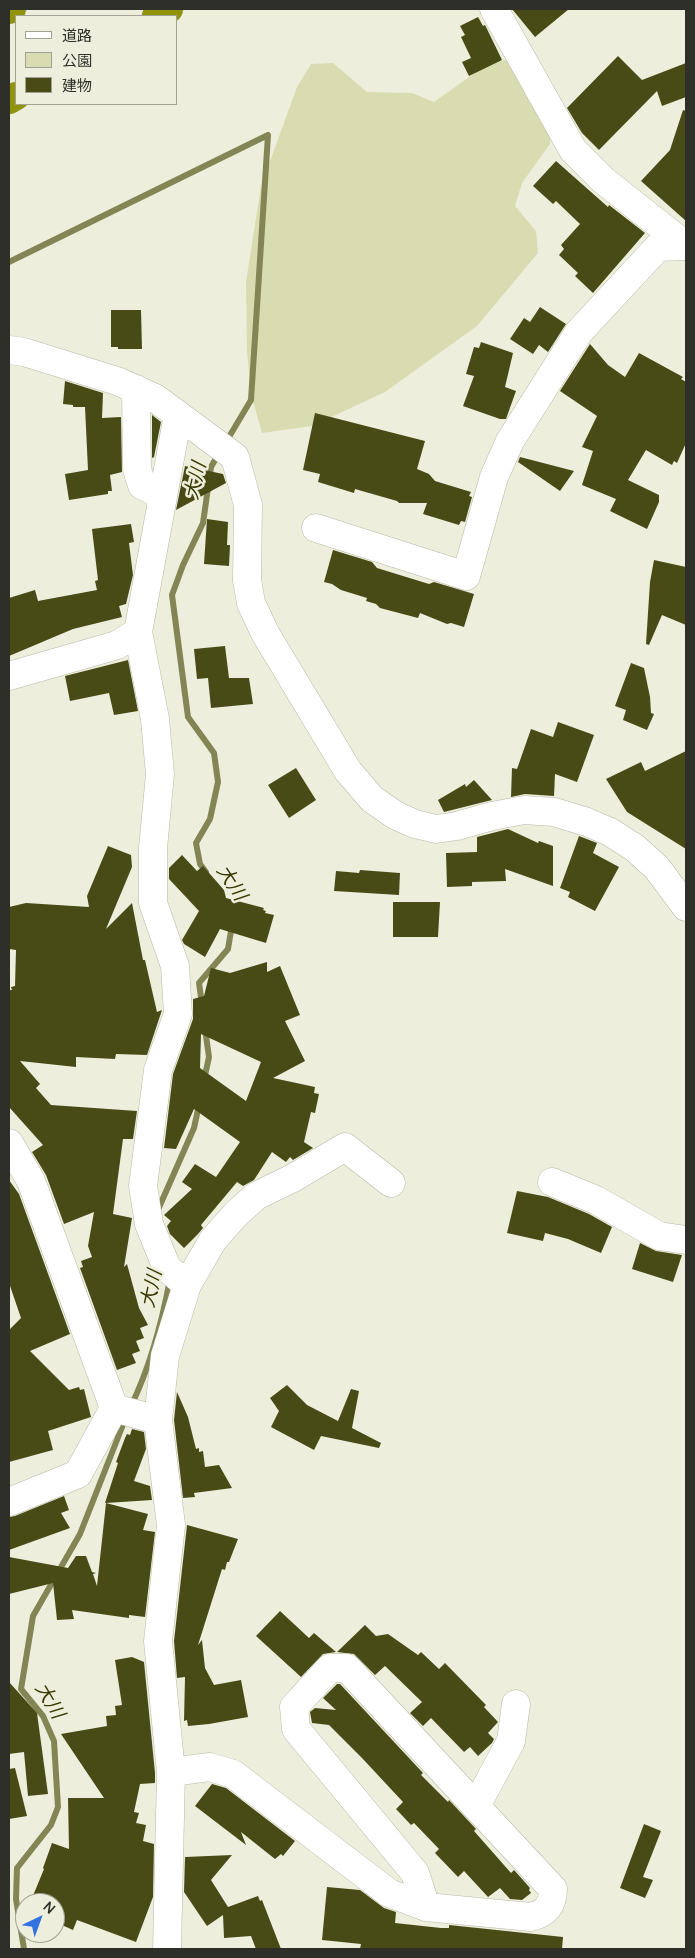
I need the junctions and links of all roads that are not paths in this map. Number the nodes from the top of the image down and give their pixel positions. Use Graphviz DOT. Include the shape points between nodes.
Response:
graph roads {
  1 [pos="169,9"];
  2 [pos="494,9"];
  3 [pos="158,15"];
  4 [pos="686,246"];
  5 [pos="9,350"];
  6 [pos="136,389"];
  7 [pos="178,415"];
  8 [pos="163,496"];
  9 [pos="316,528"];
  10 [pos="138,632"];
  11 [pos="9,676"];
  12 [pos="686,908"];
  13 [pos="9,1144"];
  14 [pos="552,1182"];
  15 [pos="391,1183"];
  16 [pos="686,1240"];
  17 [pos="187,1285"];
  18 [pos="114,1408"];
  19 [pos="158,1420"];
  20 [pos="9,1502"];
  21 [pos="516,1704"];
  22 [pos="171,1772"];
  23 [pos="476,1806"];
  24 [pos="426,1907"];
  25 [pos="167,1949"];
  1 -- 3 [label="highway"];
  2 -- 4 [label="street" via="573,150 603,180"];
  4 -- 9 [label="street" via="658,247 579,332 510,441 494,478 466,576"];
  5 -- 6 [label="street"];
  6 -- 7 [label="street"];
  6 -- 8 [label="street" via="137,469 142,485"];
  7 -- 8 [label="street"];
  7 -- 12 [label="street" via="234,457 248,505 247,580 251,603 265,633 348,771 372,799 395,816 436,829 524,810 554,812 587,822 635,848 657,868"];
  8 -- 10 [label="street"];
  10 -- 11 [label="street" via="117,645"];
  10 -- 17 [label="street" via="155,719 160,774 153,848 153,903 175,966 178,1014 158,1070 143,1186 149,1224 167,1268"];
  13 -- 18 [label="street" via="31,1182"];
  14 -- 16 [label="street" via="596,1200 659,1236"];
  15 -- 17 [label="street" via="345,1147 256,1196 213,1240"];
  17 -- 19 [label="street" via="165,1356"];
  18 -- 19 [label="street"];
  18 -- 20 [label="street" via="78,1474"];
  19 -- 22 [label="street" via="171,1525 158,1640"];
  21 -- 23 [label="street" via="511,1741"];
  22 -- 24 [label="street" via="210,1767 233,1774 389,1893"];
  22 -- 25 [label="street"];
  23 -- 24 [label="street" via="553,1889 553,1898 542,1914 531,1917"];
  23 -- 24 [label="street" via="347,1668 330,1668 294,1707 296,1729 415,1873"];
}
